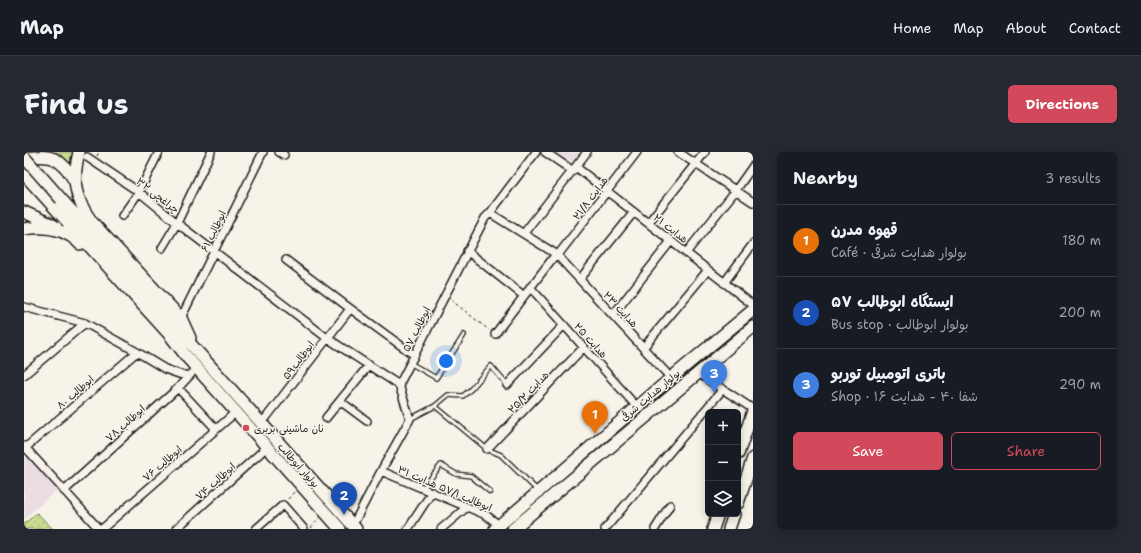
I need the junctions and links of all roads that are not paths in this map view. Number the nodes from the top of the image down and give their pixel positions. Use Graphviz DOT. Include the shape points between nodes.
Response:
graph roads {
  1 [pos="159,152"];
  2 [pos="211,152"];
  3 [pos="263,152"];
  4 [pos="536,152"];
  5 [pos="545,152"];
  6 [pos="588,152"];
  7 [pos="678,152"];
  8 [pos="705,152"];
  9 [pos="636,153"];
  10 [pos="83,155"];
  11 [pos="24,158"];
  12 [pos="696,164"];
  13 [pos="753,166"];
  14 [pos="574,169"];
  15 [pos="24,174"];
  16 [pos="75,183"];
  17 [pos="736,190"];
  18 [pos="607,191"];
  19 [pos="139,192"];
  20 [pos="753,202"];
  21 [pos="57,203"];
  22 [pos="24,212"];
  23 [pos="634,212"];
  24 [pos="490,213"];
  25 [pos="122,216"];
  26 [pos="178,223"];
  27 [pos="648,223"];
  28 [pos="27,229"];
  29 [pos="59,230"];
  30 [pos="524,233"];
  31 [pos="671,241"];
  32 [pos="753,244"];
  33 [pos="162,248"];
  34 [pos="214,251"];
  35 [pos="467,251"];
  36 [pos="686,253"];
  37 [pos="557,254"];
  38 [pos="286,260"];
  39 [pos="708,270"];
  40 [pos="580,279"];
  41 [pos="724,283"];
  42 [pos="530,287"];
  43 [pos="524,296"];
  44 [pos="753,305"];
  45 [pos="24,307"];
  46 [pos="350,309"];
  47 [pos="753,310"];
  48 [pos="613,315"];
  49 [pos="181,318"];
  50 [pos="85,324"];
  51 [pos="564,325"];
  52 [pos="753,327"];
  53 [pos="495,334"];
  54 [pos="464,335"];
  55 [pos="327,338"];
  56 [pos="194,347"];
  57 [pos="584,347"];
  58 [pos="643,348"];
  59 [pos="137,352"];
  60 [pos="186,356"];
  61 [pos="414,356"];
  62 [pos="410,363"];
  63 [pos="368,365"];
  64 [pos="193,372"];
  65 [pos="698,373"];
  66 [pos="24,375"];
  67 [pos="671,378"];
  68 [pos="399,385"];
  69 [pos="507,385"];
  70 [pos="178,388"];
  71 [pos="722,389"];
  72 [pos="340,401"];
  73 [pos="435,406"];
  74 [pos="637,407"];
  75 [pos="753,410"];
  76 [pos="236,412"];
  77 [pos="326,418"];
  78 [pos="410,419"];
  79 [pos="367,421"];
  80 [pos="262,423"];
  81 [pos="216,429"];
  82 [pos="741,445"];
  83 [pos="267,447"];
  84 [pos="25,448"];
  85 [pos="487,449"];
  86 [pos="753,458"];
  87 [pos="381,471"];
  88 [pos="423,488"];
  89 [pos="64,490"];
  90 [pos="539,490"];
  91 [pos="432,492"];
  92 [pos="490,492"];
  93 [pos="741,494"];
  94 [pos="310,496"];
  95 [pos="549,499"];
  96 [pos="330,500"];
  97 [pos="670,505"];
  98 [pos="467,507"];
  99 [pos="717,517"];
  100 [pos="733,517"];
  101 [pos="355,527"];
  102 [pos="497,527"];
  103 [pos="100,529"];
  104 [pos="176,529"];
  105 [pos="256,529"];
  106 [pos="304,529"];
  107 [pos="340,529"];
  108 [pos="408,529"];
  109 [pos="442,529"];
  110 [pos="514,529"];
  111 [pos="605,529"];
  112 [pos="654,529"];
  113 [pos="713,529"];
  114 [pos="729,529"];
  1 -- 19 [label="street"];
  2 -- 26 [label="street"];
  3 -- 34 [label="street, ابوطالب ۶۱"];
  4 -- 24 [label="street, ابوطالب ۵۷"];
  5 -- 14 [label="street, هدایت ۲۱"];
  6 -- 14 [label="street"];
  7 -- 12 [label="street"];
  8 -- 12 [label="street"];
  9 -- 18 [label="street, هدایت ۲۱/۸"];
  10 -- 16 [label="main road" via="77,161"];
  10 -- 19 [label="street, چراغچی ۳۲"];
  11 -- 16 [label="main road" via="37,154 54,157 69,171"];
  11 -- 21 [label="main road, bridge"];
  12 -- 17 [label="street"];
  12 -- 27 [label="street"];
  13 -- 17 [label="street"];
  14 -- 18 [label="street, هدایت ۲۱"];
  14 -- 30 [label="street"];
  15 -- 21 [label="main road"];
  16 -- 49 [label="main road" via="83,210 92,222"];
  17 -- 20 [label="street"];
  17 -- 36 [label="street"];
  18 -- 23 [label="street, هدایت ۲۱"];
  18 -- 37 [label="street, هدایت ۲۱/۸"];
  19 -- 25 [label="street"];
  19 -- 26 [label="street, چراغچی ۳۲"];
  21 -- 56 [label="main road, بولوار ابوطالب"];
  21 -- 60 [label="main road"];
  22 -- 29 [label="main road"];
  23 -- 27 [label="street, هدایت ۲۱"];
  23 -- 40 [label="street"];
  24 -- 30 [label="street, هدایت ۲۳"];
  24 -- 35 [label="street, ابوطالب ۵۷"];
  26 -- 33 [label="street"];
  26 -- 34 [label="street, چراغچی ۳۲"];
  27 -- 31 [label="street, هدایت ۲۱"];
  28 -- 29 [label="main road"];
  29 -- 60 [label="main road" via="75,239 156,331"];
  30 -- 37 [label="street, هدایت ۲۳"];
  31 -- 36 [label="street, هدایت ۲۱"];
  31 -- 48 [label="street"];
  32 -- 41 [label="street"];
  34 -- 49 [label="street, ابوطالب ۶۱"];
  34 -- 55 [label="street, چراغچی ۳۲"];
  35 -- 43 [label="street"];
  35 -- 61 [label="street, ابوطالب ۵۷"];
  36 -- 39 [label="street, هدایت ۲۱"];
  37 -- 40 [label="street, هدایت ۲۳"];
  37 -- 42 [label="street, هدایت ۲۱/۸"];
  38 -- 46 [label="street"];
  39 -- 41 [label="street, هدایت ۲۱"];
  39 -- 58 [label="street"];
  40 -- 48 [label="street, هدایت ۲۳"];
  41 -- 44 [label="street, هدایت ۲۱"];
  42 -- 43 [label="street, هدایت ۲۱/۸"];
  42 -- 51 [label="street, هدایت ۲۵"];
  43 -- 53 [label="street, هدایت ۲۱/۸"];
  45 -- 50 [label="street"];
  46 -- 55 [label="street, ابوطالب۵۹"];
  46 -- 61 [label="street"];
  47 -- 67 [label="main road, بولوار هدایت شرقی"];
  48 -- 58 [label="street, هدایت ۲۳"];
  49 -- 56 [label="main road"];
  50 -- 59 [label="street"];
  50 -- 66 [label="street"];
  51 -- 57 [label="street, هدایت ۲۵"];
  51 -- 69 [label="street"];
  52 -- 65 [label="main road, بولوار هدایت شرقی"];
  54 -- 62 [label="lane" via="436,378"];
  55 -- 63 [label="street, چراغچی ۳۲"];
  55 -- 80 [label="street, ابوطالب۵۹"];
  56 -- 80 [label="main road, بولوار ابوطالب"];
  57 -- 74 [label="street, هدایت ۲۵"];
  57 -- 85 [label="street, هدایت ۲۵/۲"];
  58 -- 67 [label="street, هدایت ۲۳"];
  59 -- 64 [label="street" via="165,369 179,374"];
  59 -- 84 [label="street, ابوطالب ۸۰"];
  60 -- 64 [label="main road, بولوار ابوطالب"];
  61 -- 62 [label="street, ابوطالب ۵۷"];
  62 -- 68 [label="street, ابوطالب ۵۷"];
  63 -- 68 [label="street, چراغچی ۳۲"];
  63 -- 72 [label="street"];
  64 -- 70 [label="street, ابوطالب ۷۸"];
  64 -- 76 [label="main road, بولوار ابوطالب"];
  65 -- 71 [label="street"];
  65 -- 95 [label="main road, بولوار هدایت شرقی"];
  67 -- 74 [label="main road, بولوار هدایت شرقی"];
  68 -- 78 [label="street"];
  69 -- 73 [label="lane" via="491,366 463,396 448,395"];
  70 -- 81 [label="street"];
  70 -- 89 [label="street, ابوطالب ۷۸"];
  71 -- 75 [label="street"];
  71 -- 111 [label="street"];
  72 -- 77 [label="street"];
  72 -- 79 [label="street"];
  73 -- 78 [label="lane"];
  73 -- 85 [label="lane"];
  74 -- 90 [label="main road, بولوار هدایت شرقی"];
  75 -- 82 [label="main road"];
  76 -- 81 [label="street, ابوطالب ۷۶"];
  76 -- 83 [label="main road, بولوار ابوطالب"];
  78 -- 87 [label="street"];
  80 -- 96 [label="main road, بولوار ابوطالب"];
  81 -- 103 [label="street, ابوطالب ۷۶"];
  83 -- 94 [label="main road, بولوار ابوطالب"];
  83 -- 104 [label="street, ابوطالب ۷۴"];
  84 -- 89 [label="street"];
  85 -- 90 [label="lane" via="501,455"];
  86 -- 93 [label="main road"];
  87 -- 88 [label="street, ابوطالب ۵۷/۱ هدایت ۳۱"];
  87 -- 101 [label="street"];
  88 -- 91 [label="street, ابوطالب ۵۷/۱ هدایت ۳۱"];
  88 -- 92 [label="lane" via="441,465 456,474 471,476"];
  89 -- 103 [label="street"];
  90 -- 95 [label="main road"];
  90 -- 102 [label="main road, بولوار هدایت شرقی"];
  91 -- 98 [label="street, ابوطالب ۵۷/۱ هدایت ۳۱"];
  91 -- 108 [label="street"];
  94 -- 96 [label="main road" via="315,497 327,509 332,504"];
  94 -- 107 [label="main road, بولوار ابوطالب"];
  95 -- 110 [label="main road, بولوار هدایت شرقی"];
  96 -- 101 [label="main road, بولوار ابوطالب"];
  97 -- 112 [label="street"];
  98 -- 102 [label="street, ابوطالب ۵۷/۱ هدایت ۳۱" via="486,515"];
  98 -- 109 [label="street"];
  99 -- 113 [label="main road"];
  100 -- 114 [label="main road"];
  105 -- 106 [label="street" via="283,505"];
}
